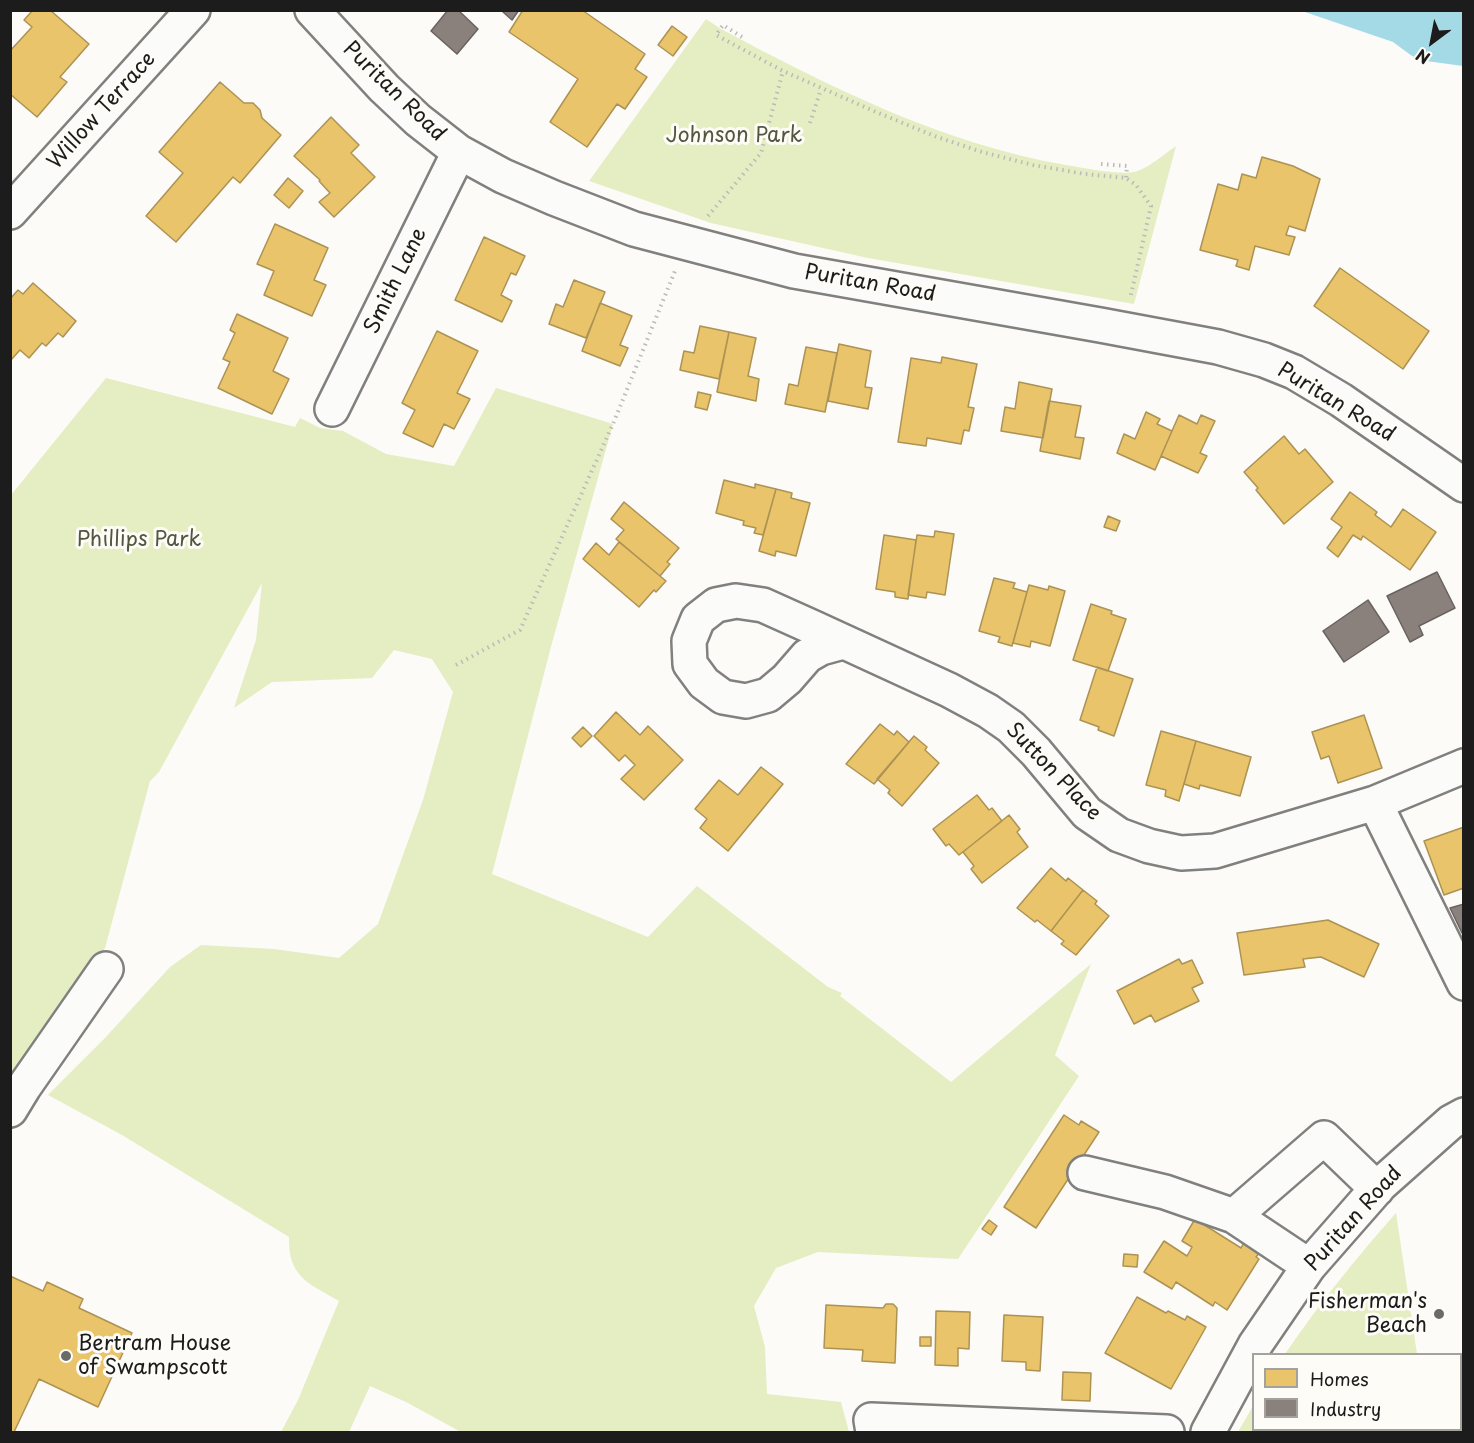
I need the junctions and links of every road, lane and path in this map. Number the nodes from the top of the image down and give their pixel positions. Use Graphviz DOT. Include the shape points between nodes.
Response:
graph roads {
  1 [pos="193,10"];
  2 [pos="312,10"];
  3 [pos="742,36"];
  4 [pos="783,71"];
  5 [pos="821,89"];
  6 [pos="810,123"];
  7 [pos="459,152"];
  8 [pos="1101,164"];
  9 [pos="1126,178"];
  10 [pos="10,212"];
  11 [pos="690,243"];
  12 [pos="1122,329"];
  13 [pos="332,409"];
  14 [pos="1464,485"];
  15 [pos="843,642"];
  16 [pos="456,664"];
  17 [pos="1464,766"];
  18 [pos="1375,803"];
  19 [pos="106,969"];
  20 [pos="1464,983"];
  21 [pos="10,1110"];
  22 [pos="1464,1115"];
  23 [pos="1085,1173"];
  24 [pos="1377,1189"];
  25 [pos="1234,1216"];
  26 [pos="1309,1266"];
  27 [pos="873,1432"];
  28 [pos="1167,1432"];
  29 [pos="1208,1432"];
  1 -- 10 [label="street, Willow Terrace"];
  2 -- 7 [label="street, Puritan Road" via="384,88"];
  3 -- 4 [label="path" via="723,25 716,35"];
  4 -- 5 [label="path"];
  4 -- 11 [label="path" via="761,153"];
  5 -- 6 [label="path"];
  5 -- 9 [label="path" via="982,152 1075,172"];
  7 -- 11 [label="street, Puritan Road" via="503,176 624,226"];
  7 -- 13 [label="street, Smith Lane"];
  8 -- 9 [label="path" via="1127,166"];
  9 -- 12 [label="path" via="1151,206"];
  11 -- 12 [label="street, Puritan Road" via="794,271"];
  11 -- 16 [label="path" via="520,630"];
  12 -- 14 [label="street, Puritan Road" via="1218,348 1294,372"];
  15 -- 18 [label="street, Sutton Place" via="988,711 1036,752 1087,813 1119,835 1149,846 1181,853 1215,851"];
  17 -- 18 [label="street, Sutton Place"];
  18 -- 20 [label="street"];
  19 -- 21 [label="street"];
  22 -- 24 [label="street, Puritan Road" via="1451,1122"];
  23 -- 25 [label="street" via="1165,1192"];
  24 -- 25 [label="street" via="1324,1138"];
  24 -- 26 [label="street, Puritan Road"];
  25 -- 26 [label="street"];
  26 -- 29 [label="street, Puritan Road" via="1255,1345"];
  27 -- 28 [label="street" via="871,1420"];
}
